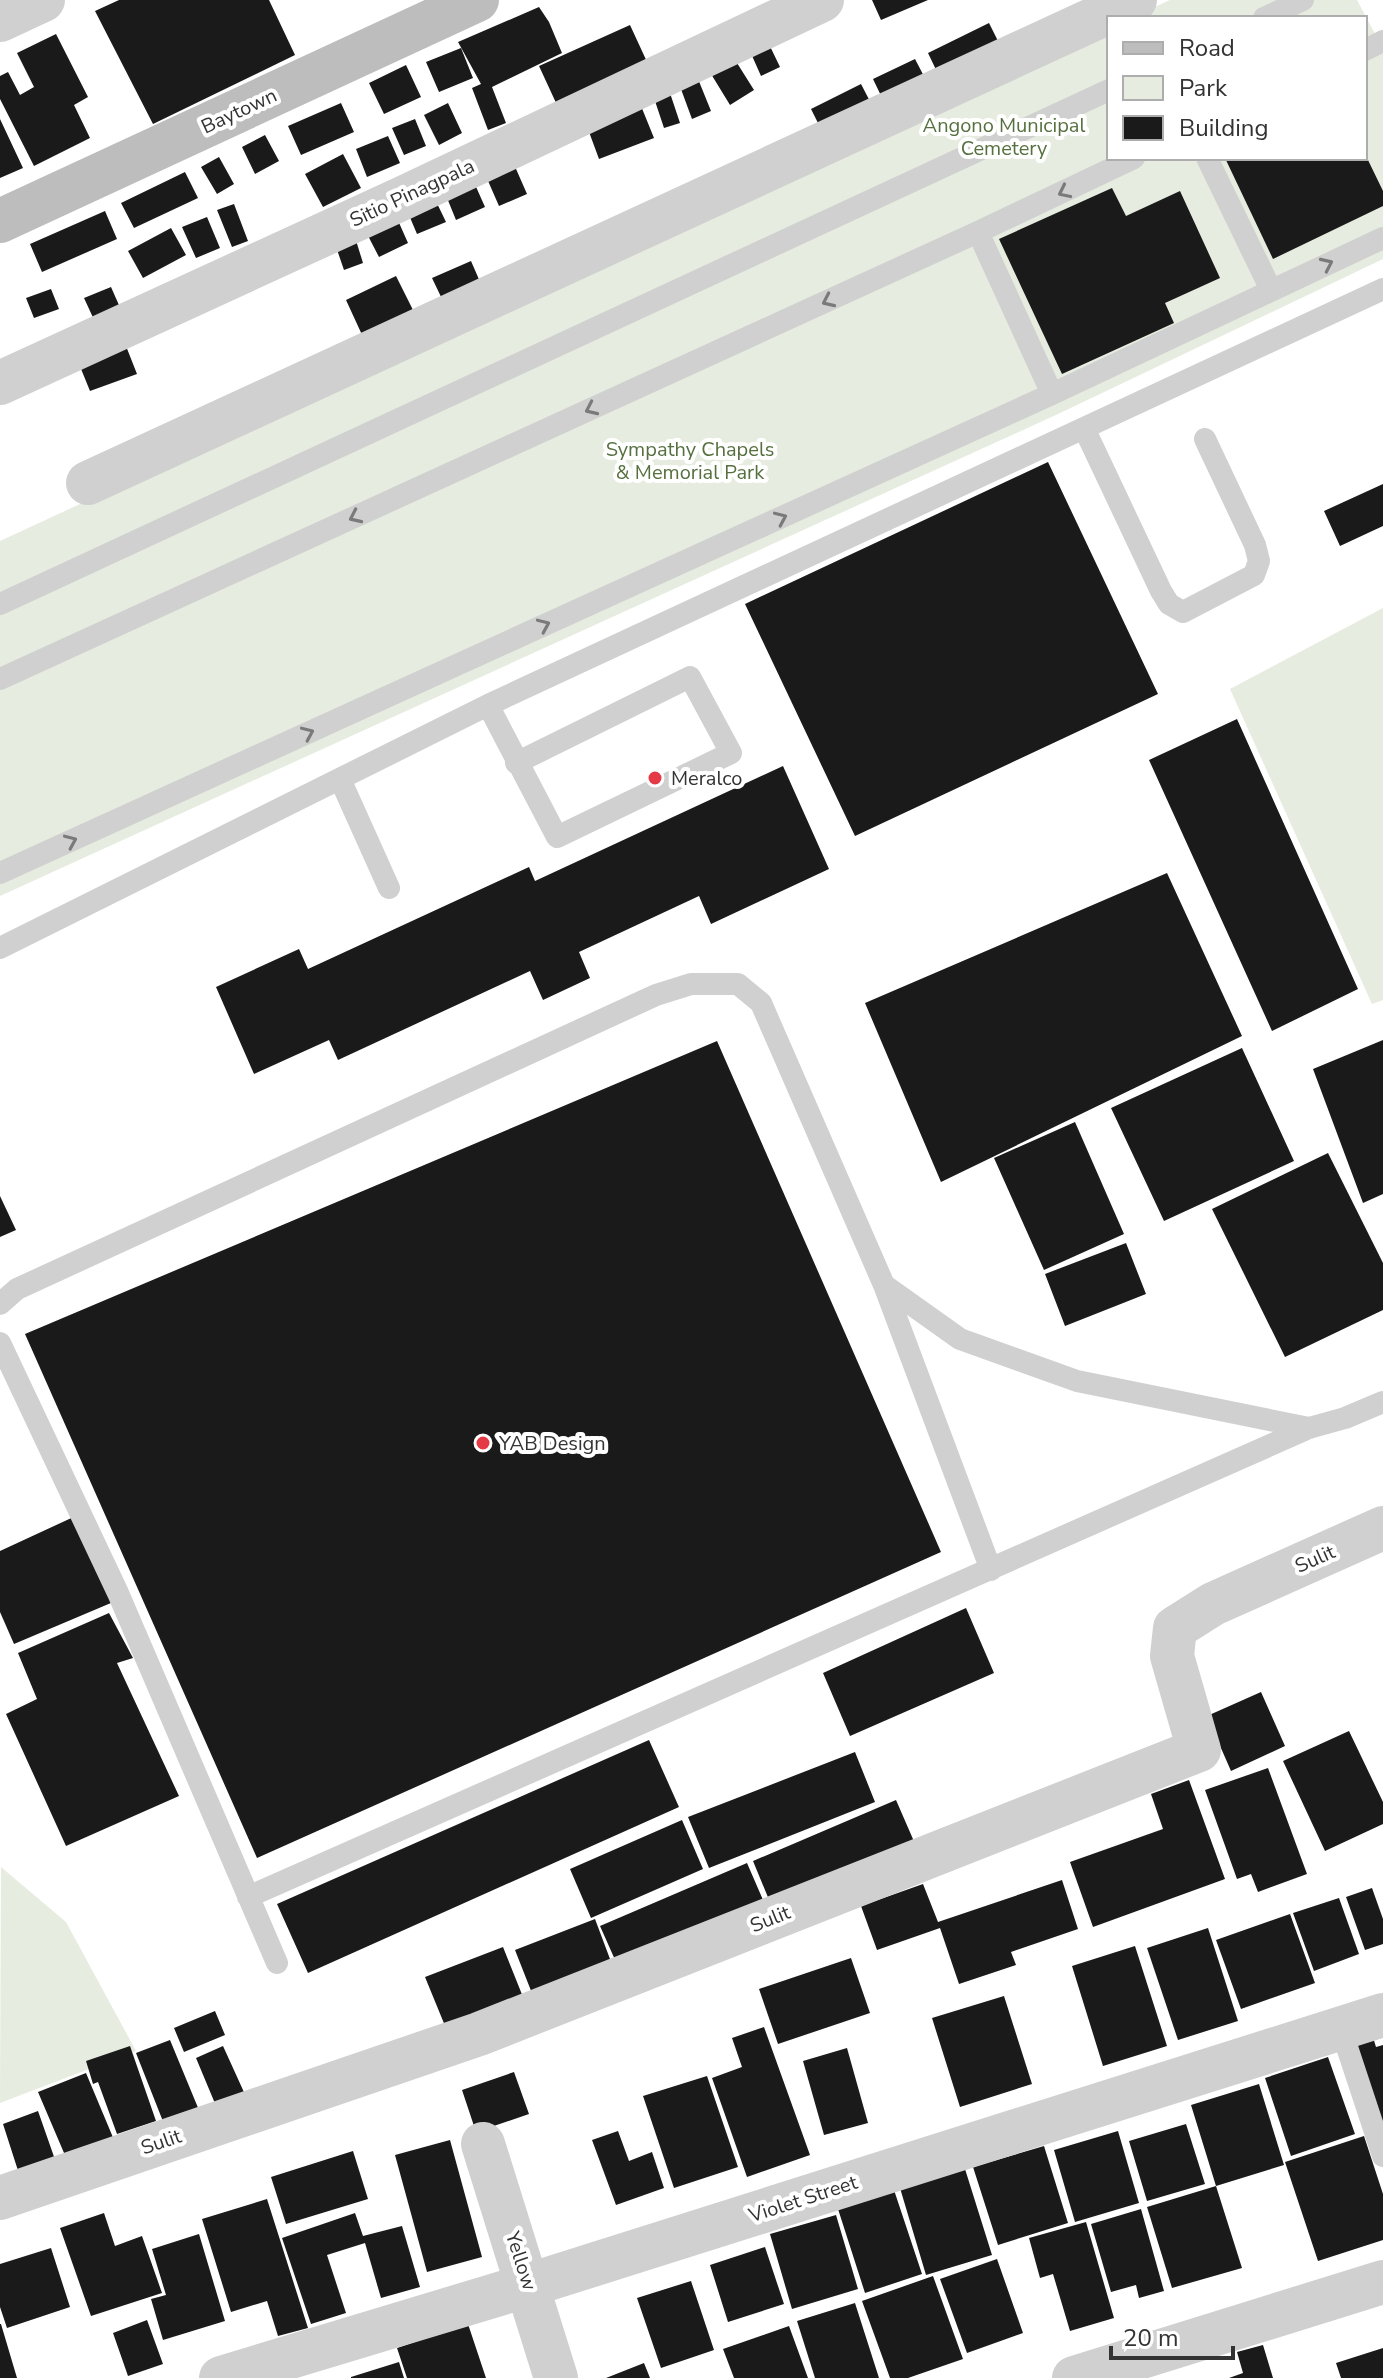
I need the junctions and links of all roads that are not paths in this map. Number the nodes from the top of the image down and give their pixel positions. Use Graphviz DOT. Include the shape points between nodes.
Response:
graph roads {
  1 [pos="43,0"];
  2 [pos="477,0"];
  3 [pos="822,0"];
  4 [pos="1135,0"];
  5 [pos="1303,0"];
  6 [pos="1268,16"];
  7 [pos="0,20"];
  8 [pos="1107,91"];
  9 [pos="1130,160"];
  10 [pos="1208,160"];
  11 [pos="0,221"];
  12 [pos="978,232"];
  13 [pos="1383,238"];
  14 [pos="1383,289"];
  15 [pos="1271,290"];
  16 [pos="0,383"];
  17 [pos="1052,394"];
  18 [pos="1084,428"];
  19 [pos="1205,439"];
  20 [pos="88,483"];
  21 [pos="0,604"];
  22 [pos="0,679"];
  23 [pos="488,705"];
  24 [pos="516,763"];
  25 [pos="340,779"];
  26 [pos="0,873"];
  27 [pos="389,888"];
  28 [pos="0,948"];
  29 [pos="884,1285"];
  30 [pos="0,1304"];
  31 [pos="0,1343"];
  32 [pos="1383,1402"];
  33 [pos="1309,1428"];
  34 [pos="1383,1528"];
  35 [pos="991,1570"];
  36 [pos="248,1897"];
  37 [pos="277,1963"];
  38 [pos="1383,2015"];
  39 [pos="1341,2029"];
  40 [pos="483,2144"];
  41 [pos="1383,2156"];
  42 [pos="0,2198"];
  43 [pos="1383,2282"];
  44 [pos="529,2285"];
  45 [pos="221,2378"];
  46 [pos="556,2378"];
  47 [pos="1074,2378"];
  1 -- 7 [label="street"];
  2 -- 11 [label="main road, Baytown"];
  3 -- 16 [label="street, Sitio Pinagpala"];
  4 -- 20 [label="street"];
  5 -- 6 [label="lane"];
  8 -- 21 [label="lane"];
  9 -- 12 [label="lane, one-way"];
  10 -- 15 [label="lane"];
  12 -- 17 [label="lane"];
  12 -- 22 [label="lane, one-way"];
  15 -- 13 [label="lane, one-way"];
  14 -- 18 [label="lane"];
  15 -- 17 [label="lane"];
  26 -- 17 [label="lane, one-way"];
  18 -- 19 [label="lane" via="1161,591 1183,612 1254,575 1259,561"];
  18 -- 23 [label="lane"];
  23 -- 24 [label="lane"];
  23 -- 25 [label="lane"];
  24 -- 24 [label="lane" via="557,837 731,753 690,677"];
  25 -- 27 [label="lane"];
  25 -- 28 [label="lane"];
  29 -- 30 [label="lane" via="761,1003 738,984 691,984 656,995 17,1289"];
  29 -- 33 [label="lane" via="960,1339 1077,1381"];
  29 -- 35 [label="lane"];
  31 -- 36 [label="lane" via="118,1593"];
  32 -- 33 [label="lane"];
  33 -- 35 [label="lane"];
  34 -- 42 [label="street, Sulit" via="1213,1604 1175,1628 1172,1656 1199,1750 479,2034"];
  35 -- 36 [label="lane"];
  36 -- 37 [label="lane"];
  38 -- 39 [label="street, Violet Street"];
  39 -- 41 [label="lane"];
  39 -- 44 [label="street, Violet Street"];
  40 -- 44 [label="street, Yellow"];
  43 -- 47 [label="street"];
  44 -- 45 [label="street, Violet Street"];
  44 -- 46 [label="street, Yellow"];
}
